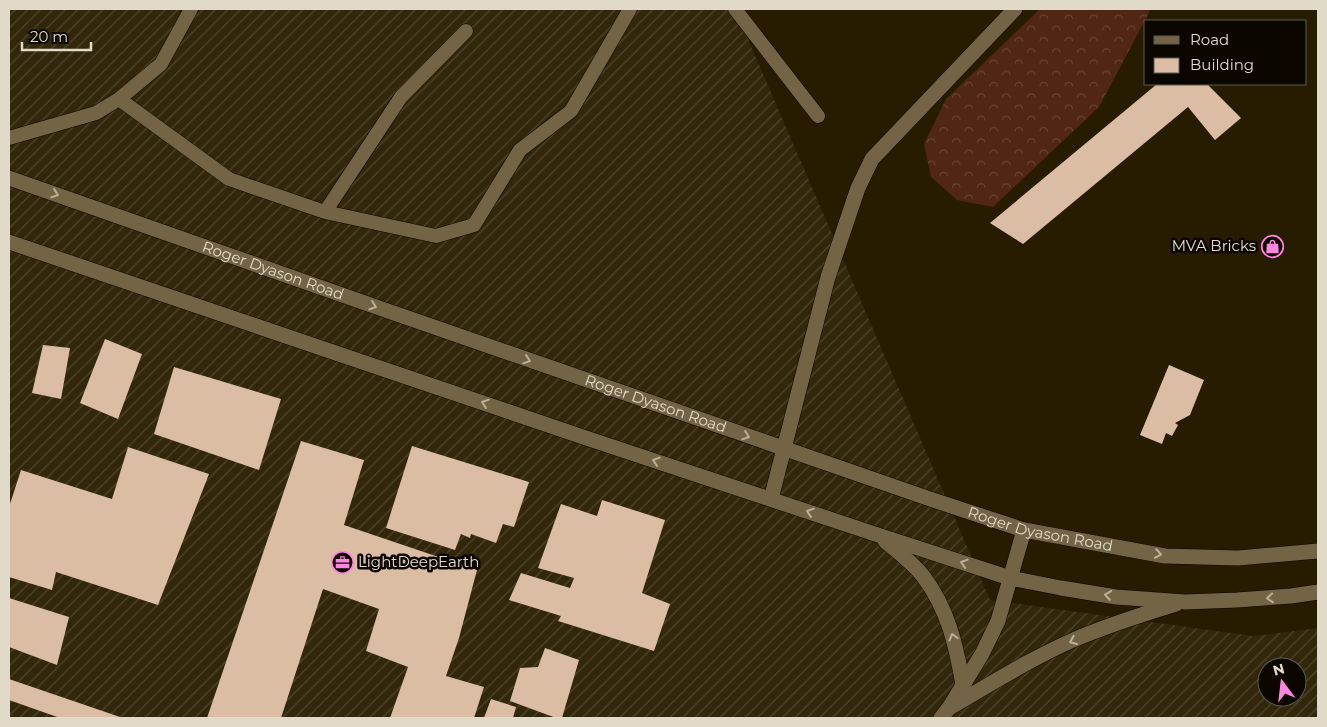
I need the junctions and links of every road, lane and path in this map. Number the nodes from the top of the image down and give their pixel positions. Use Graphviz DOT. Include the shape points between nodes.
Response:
graph roads {
  1 [pos="191,9"];
  2 [pos="630,9"];
  3 [pos="735,9"];
  4 [pos="1015,9"];
  5 [pos="466,31"];
  6 [pos="119,99"];
  7 [pos="818,116"];
  8 [pos="9,138"];
  9 [pos="9,178"];
  10 [pos="325,212"];
  11 [pos="9,242"];
  12 [pos="784,449"];
  13 [pos="771,499"];
  14 [pos="1024,530"];
  15 [pos="878,535"];
  16 [pos="1318,551"];
  17 [pos="1010,578"];
  18 [pos="1318,592"];
  19 [pos="1185,602"];
  20 [pos="963,684"];
  21 [pos="945,713"];
  1 -- 6 [label="lane" via="161,64"];
  2 -- 10 [label="lane" via="571,111 520,150 474,225 436,236"];
  3 -- 7 [label="lane"];
  4 -- 12 [label="main road" via="872,159 858,188 828,277"];
  5 -- 10 [label="lane" via="401,97"];
  6 -- 8 [label="lane" via="96,113"];
  6 -- 10 [label="lane" via="229,180"];
  9 -- 12 [label="main road, Roger Dyason Road, one-way"];
  13 -- 11 [label="main road, one-way"];
  12 -- 13 [label="main road"];
  12 -- 14 [label="main road, Roger Dyason Road"];
  15 -- 13 [label="main road, one-way"];
  14 -- 16 [label="main road, Roger Dyason Road, one-way" via="1165,556 1238,558"];
  14 -- 17 [label="main road"];
  17 -- 15 [label="main road, one-way"];
  20 -- 15 [label="main road, one-way" via="951,629 940,604 923,576"];
  19 -- 17 [label="main road, one-way" via="1116,596"];
  17 -- 20 [label="main road" via="998,621"];
  18 -- 19 [label="main road, one-way"];
  19 -- 21 [label="main road, one-way" via="1112,624 1070,642 1021,666"];
  20 -- 21 [label="main road"];
}
